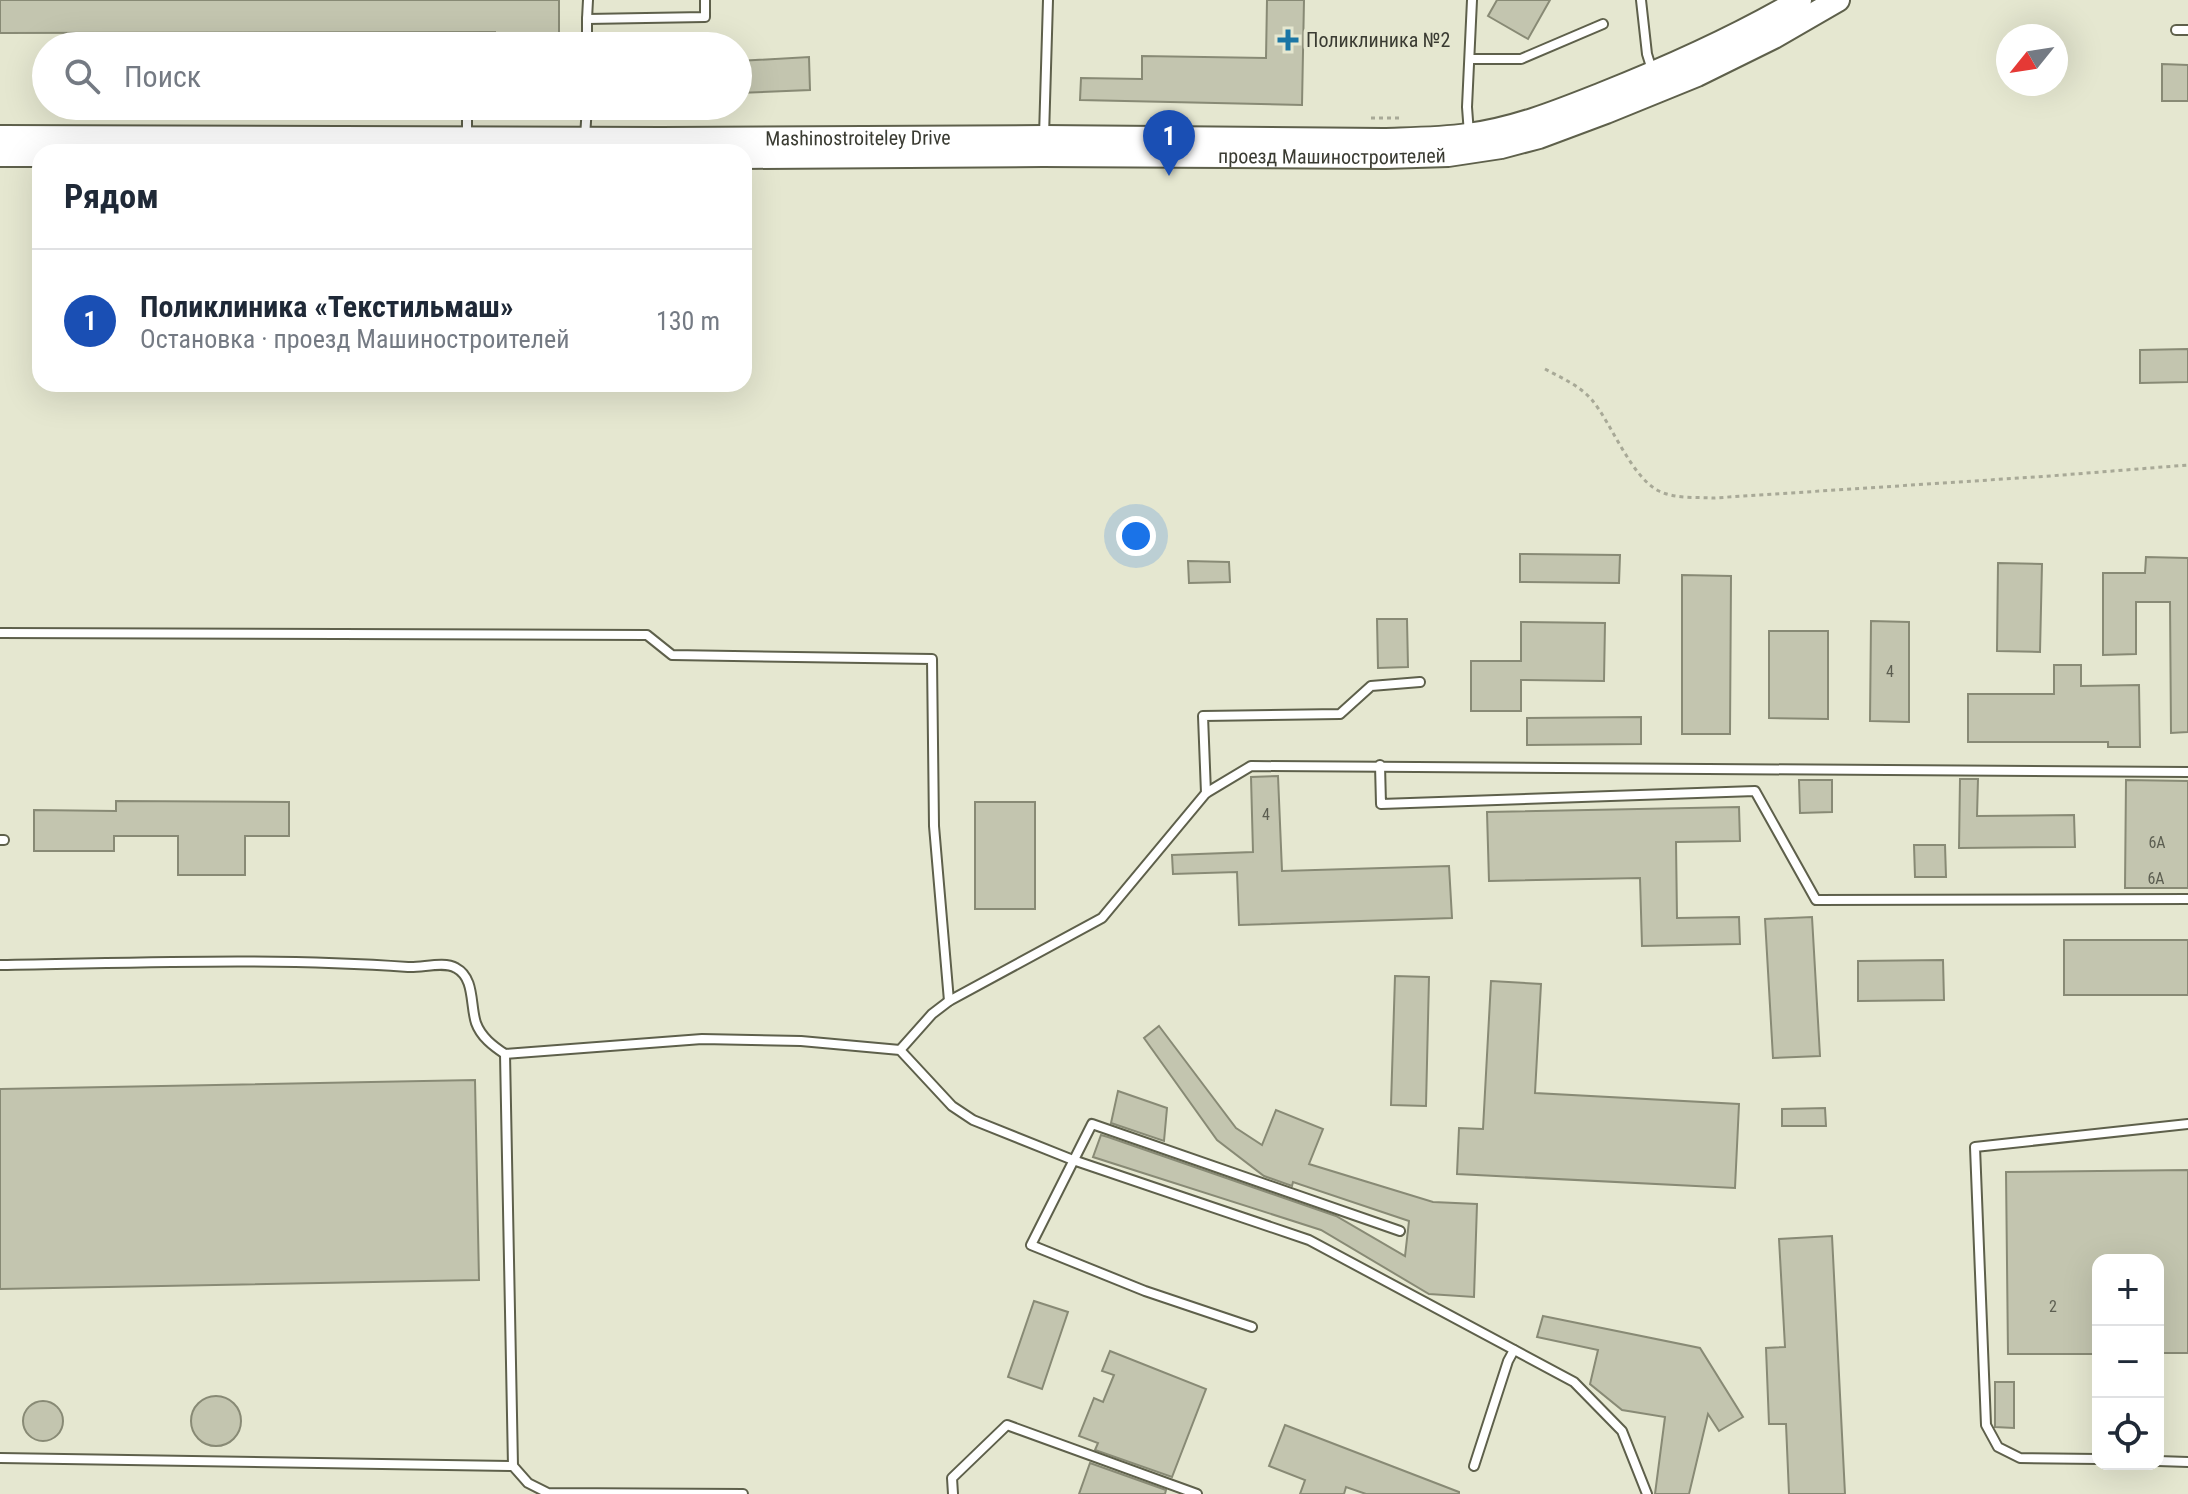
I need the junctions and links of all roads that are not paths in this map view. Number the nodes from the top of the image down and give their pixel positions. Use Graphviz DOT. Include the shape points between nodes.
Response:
graph roads {
  1 [pos="588,0"];
  2 [pos="705,0"];
  3 [pos="1048,0"];
  4 [pos="1472,0"];
  5 [pos="1641,0"];
  6 [pos="1800,0"];
  7 [pos="1838,0"];
  8 [pos="587,19"];
  9 [pos="1603,24"];
  10 [pos="2176,30"];
  11 [pos="2188,30"];
  12 [pos="587,32"];
  13 [pos="1470,59"];
  14 [pos="1653,74"];
  15 [pos="467,120"];
  16 [pos="586,120"];
  17 [pos="1469,135"];
  18 [pos="0,137"];
  19 [pos="467,138"];
  20 [pos="568,144"];
  21 [pos="585,144"];
  22 [pos="623,144"];
  23 [pos="1043,146"];
  24 [pos="0,155"];
  25 [pos="32,155"];
  26 [pos="752,157"];
  27 [pos="0,633"];
  28 [pos="1420,682"];
  29 [pos="1380,765"];
  30 [pos="2188,772"];
  31 [pos="1206,793"];
  32 [pos="2188,899"];
  33 [pos="0,965"];
  34 [pos="949,1001"];
  35 [pos="900,1050"];
  36 [pos="505,1054"];
  37 [pos="2188,1124"];
  38 [pos="1073,1160"];
  39 [pos="1400,1231"];
  40 [pos="1252,1327"];
  41 [pos="1514,1350"];
  42 [pos="0,1458"];
  43 [pos="2092,1459"];
  44 [pos="2164,1461"];
  45 [pos="2188,1462"];
  46 [pos="513,1466"];
  47 [pos="1474,1466"];
  48 [pos="743,1494"];
  49 [pos="953,1494"];
  50 [pos="1197,1494"];
  51 [pos="1647,1494"];
  1 -- 8 [label="lane"];
  2 -- 8 [label="lane" via="705,17"];
  3 -- 23 [label="lane"];
  4 -- 13 [label="lane"];
  5 -- 14 [label="lane"];
  6 -- 14 [label="main road, проезд Машиностроителей"];
  7 -- 23 [label="main road, проезд Машиностроителей" via="1697,75 1501,147 1385,157"];
  8 -- 12 [label="lane"];
  9 -- 13 [label="lane" via="1521,59"];
  10 -- 11 [label="lane"];
  13 -- 17 [label="lane"];
  14 -- 17 [label="main road, проезд Машиностроителей" via="1548,115"];
  15 -- 19 [label="lane"];
  16 -- 21 [label="lane"];
  17 -- 23 [label="main road, проезд Машиностроителей"];
  18 -- 19 [label="main road, Mashinostroiteley Drive"];
  19 -- 20 [label="main road, Mashinostroiteley Drive"];
  22 -- 23 [label="main road, Mashinostroiteley Drive" via="813,139"];
  23 -- 26 [label="main road, проезд Машиностроителей"];
  24 -- 25 [label="main road"];
  27 -- 34 [label="lane" via="647,635 672,655 932,659 934,826"];
  28 -- 31 [label="lane" via="1371,686 1340,714 1203,716"];
  29 -- 30 [label="lane"];
  29 -- 31 [label="lane" via="1251,766"];
  29 -- 32 [label="lane" via="1381,804 1755,791 1816,900"];
  31 -- 34 [label="lane" via="1102,918"];
  33 -- 36 [label="lane" via="448,965 465,975 480,1031"];
  34 -- 35 [label="lane"];
  35 -- 36 [label="lane" via="702,1039"];
  35 -- 38 [label="lane" via="952,1106 973,1120"];
  36 -- 46 [label="lane"];
  37 -- 43 [label="lane" via="1975,1147 1986,1425 1998,1447 2020,1458"];
  38 -- 39 [label="lane" via="1092,1124"];
  38 -- 40 [label="lane" via="1031,1245"];
  38 -- 41 [label="lane" via="1309,1240"];
  41 -- 47 [label="lane"];
  41 -- 51 [label="lane" via="1574,1382 1622,1431"];
  42 -- 46 [label="lane"];
  44 -- 45 [label="lane"];
  46 -- 48 [label="lane" via="528,1483 548,1493"];
  49 -- 50 [label="lane" via="952,1478 1007,1425"];
}
